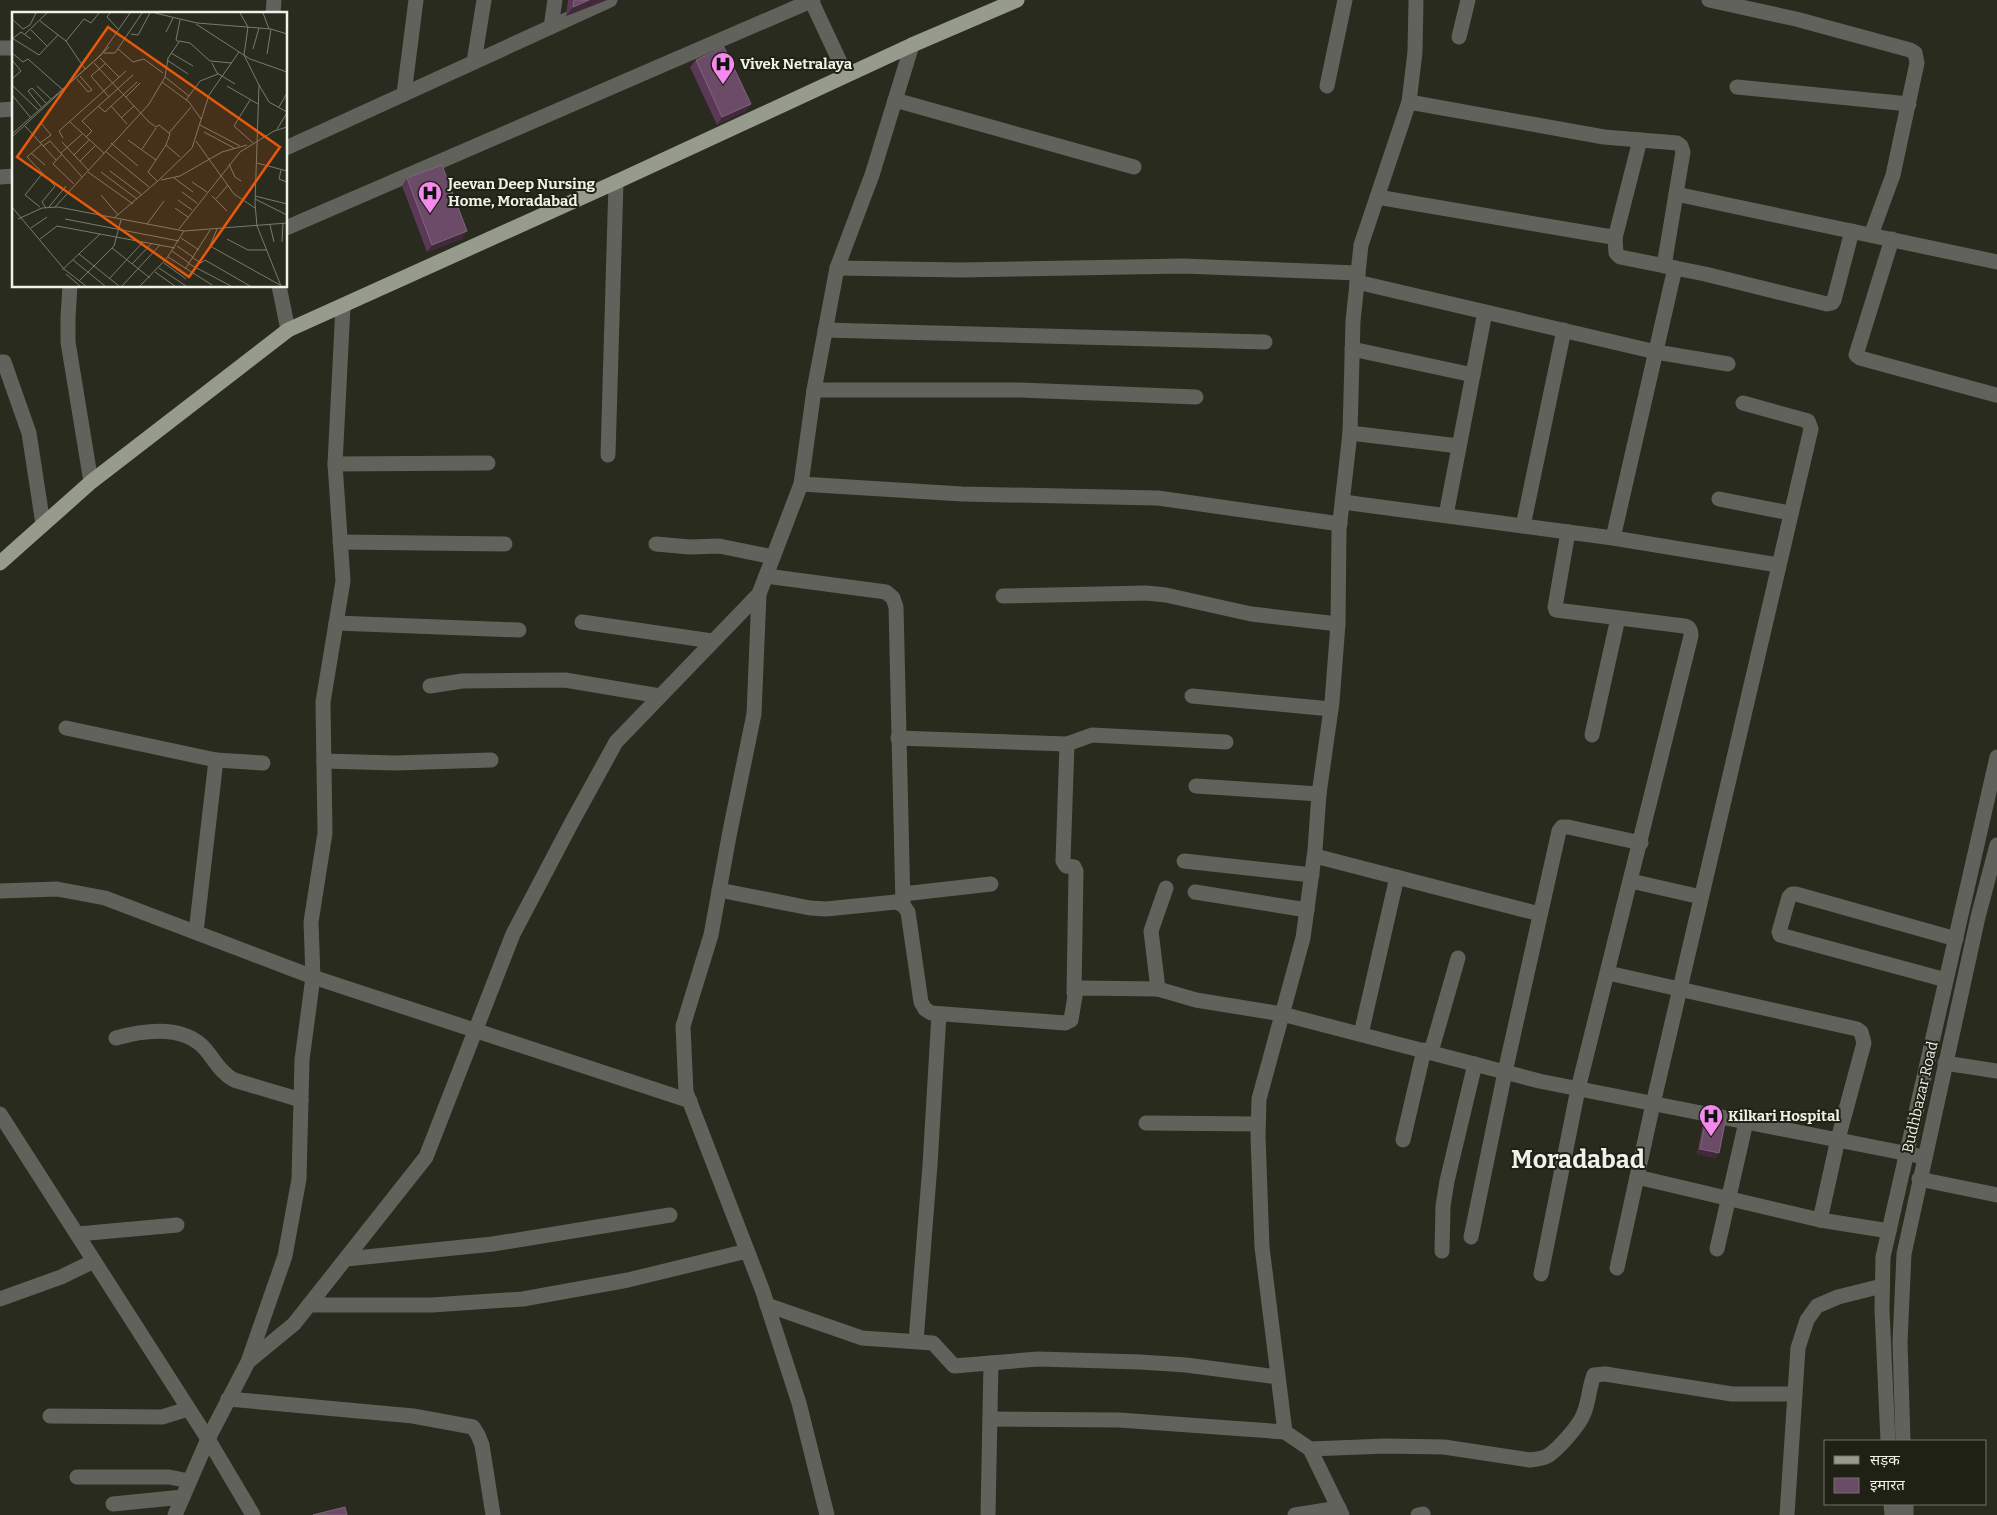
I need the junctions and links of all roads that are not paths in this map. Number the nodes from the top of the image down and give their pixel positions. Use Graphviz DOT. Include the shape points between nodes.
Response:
graph roads {
  1 [pos="416,0"];
  2 [pos="484,0"];
  3 [pos="555,0"];
  4 [pos="610,0"];
  5 [pos="812,0"];
  6 [pos="1017,0"];
  7 [pos="1345,0"];
  8 [pos="1416,0"];
  9 [pos="1468,0"];
  10 [pos="1709,0"];
  11 [pos="551,27"];
  12 [pos="1458,38"];
  13 [pos="912,45"];
  14 [pos="474,62"];
  15 [pos="846,76"];
  16 [pos="1327,86"];
  17 [pos="1737,86"];
  18 [pos="404,94"];
  19 [pos="895,100"];
  20 [pos="1409,102"];
  21 [pos="1909,104"];
  22 [pos="1640,140"];
  23 [pos="288,147"];
  24 [pos="1134,167"];
  25 [pos="616,182"];
  26 [pos="1676,194"];
  27 [pos="1377,197"];
  28 [pos="288,227"];
  29 [pos="1852,231"];
  30 [pos="1871,235"];
  31 [pos="1615,238"];
  32 [pos="1892,239"];
  33 [pos="1997,262"];
  34 [pos="1670,267"];
  35 [pos="837,268"];
  36 [pos="1358,277"];
  37 [pos="70,288"];
  38 [pos="279,288"];
  39 [pos="343,306"];
  40 [pos="1485,312"];
  41 [pos="288,330"];
  42 [pos="825,330"];
  43 [pos="1564,330"];
  44 [pos="1265,342"];
  45 [pos="1352,349"];
  46 [pos="1656,352"];
  47 [pos="0,362"];
  48 [pos="1728,364"];
  49 [pos="1473,375"];
  50 [pos="814,390"];
  51 [pos="1996,395"];
  52 [pos="1196,396"];
  53 [pos="1743,403"];
  54 [pos="1350,433"];
  55 [pos="1459,446"];
  56 [pos="608,455"];
  57 [pos="488,463"];
  58 [pos="335,464"];
  59 [pos="91,482"];
  60 [pos="801,484"];
  61 [pos="1719,499"];
  62 [pos="1343,502"];
  63 [pos="1790,513"];
  64 [pos="1446,515"];
  65 [pos="43,524"];
  66 [pos="1340,524"];
  67 [pos="1523,526"];
  68 [pos="1568,532"];
  69 [pos="1613,538"];
  70 [pos="340,542"];
  71 [pos="505,544"];
  72 [pos="656,544"];
  73 [pos="773,557"];
  74 [pos="0,563"];
  75 [pos="1778,565"];
  76 [pos="766,576"];
  77 [pos="758,594"];
  78 [pos="1003,596"];
  79 [pos="1618,618"];
  80 [pos="582,622"];
  81 [pos="336,623"];
  82 [pos="1338,624"];
  83 [pos="518,630"];
  84 [pos="712,642"];
  85 [pos="430,686"];
  86 [pos="660,696"];
  87 [pos="1192,696"];
  88 [pos="1331,709"];
  89 [pos="66,728"];
  90 [pos="1592,735"];
  91 [pos="898,738"];
  92 [pos="1226,742"];
  93 [pos="1067,744"];
  94 [pos="1997,757"];
  95 [pos="216,760"];
  96 [pos="491,760"];
  97 [pos="324,761"];
  98 [pos="263,764"];
  99 [pos="1995,774"];
  100 [pos="1196,786"];
  101 [pos="1320,794"];
  102 [pos="1640,842"];
  103 [pos="1997,845"];
  104 [pos="1314,856"];
  105 [pos="1184,861"];
  106 [pos="1312,875"];
  107 [pos="1397,877"];
  108 [pos="1631,881"];
  109 [pos="992,884"];
  110 [pos="1166,888"];
  111 [pos="719,890"];
  112 [pos="0,891"];
  113 [pos="1195,892"];
  114 [pos="1701,897"];
  115 [pos="903,899"];
  116 [pos="1307,910"];
  117 [pos="1540,914"];
  118 [pos="196,932"];
  119 [pos="1956,939"];
  120 [pos="1458,958"];
  121 [pos="1608,973"];
  122 [pos="314,977"];
  123 [pos="1946,980"];
  124 [pos="1158,989"];
  125 [pos="1680,990"];
  126 [pos="1074,993"];
  127 [pos="939,1014"];
  128 [pos="1282,1014"];
  129 [pos="476,1031"];
  130 [pos="1361,1034"];
  131 [pos="116,1038"];
  132 [pos="1427,1051"];
  133 [pos="1475,1064"];
  134 [pos="1944,1068"];
  135 [pos="1926,1071"];
  136 [pos="1997,1071"];
  137 [pos="1505,1072"];
  138 [pos="1578,1089"];
  139 [pos="301,1100"];
  140 [pos="690,1101"];
  141 [pos="1653,1104"];
  142 [pos="0,1114"];
  143 [pos="1746,1122"];
  144 [pos="1146,1123"];
  145 [pos="1258,1124"];
  146 [pos="1838,1139"];
  147 [pos="1404,1140"];
  148 [pos="1907,1154"];
  149 [pos="1924,1157"];
  150 [pos="1637,1177"];
  151 [pos="1919,1179"];
  152 [pos="1997,1195"];
  153 [pos="1729,1197"];
  154 [pos="670,1215"];
  155 [pos="1820,1220"];
  156 [pos="177,1225"];
  157 [pos="1889,1231"];
  158 [pos="78,1234"];
  159 [pos="1471,1237"];
  160 [pos="1886,1248"];
  161 [pos="1717,1249"];
  162 [pos="747,1250"];
  163 [pos="1905,1250"];
  164 [pos="1442,1251"];
  165 [pos="346,1259"];
  166 [pos="94,1261"];
  167 [pos="1617,1268"];
  168 [pos="1541,1274"];
  169 [pos="1882,1286"];
  170 [pos="0,1299"];
  171 [pos="309,1305"];
  172 [pos="767,1305"];
  173 [pos="916,1341"];
  174 [pos="248,1362"];
  175 [pos="992,1363"];
  176 [pos="1278,1377"];
  177 [pos="1795,1394"];
  178 [pos="228,1399"];
  179 [pos="188,1408"];
  180 [pos="50,1416"];
  181 [pos="990,1419"];
  182 [pos="1285,1432"];
  183 [pos="208,1438"];
  184 [pos="1888,1440"];
  185 [pos="1903,1440"];
  186 [pos="1310,1449"];
  187 [pos="77,1477"];
  188 [pos="190,1481"];
  189 [pos="183,1497"];
  190 [pos="113,1504"];
  191 [pos="1341,1512"];
  192 [pos="175,1515"];
  193 [pos="253,1515"];
  194 [pos="493,1515"];
  195 [pos="827,1515"];
  196 [pos="988,1515"];
  197 [pos="1295,1515"];
  198 [pos="1787,1515"];
  1 -- 18 [label="street"];
  2 -- 14 [label="street"];
  3 -- 11 [label="street"];
  4 -- 11 [label="street"];
  5 -- 15 [label="street"];
  5 -- 28 [label="street"];
  6 -- 13 [label="main road"];
  7 -- 16 [label="street"];
  8 -- 20 [label="street" via="1415,52"];
  9 -- 12 [label="street"];
  10 -- 21 [label="street" via="1796,19 1910,50 1917,58"];
  11 -- 14 [label="street"];
  13 -- 15 [label="main road"];
  13 -- 19 [label="street"];
  14 -- 18 [label="street"];
  15 -- 25 [label="main road"];
  17 -- 21 [label="street"];
  18 -- 23 [label="street"];
  19 -- 24 [label="street"];
  19 -- 35 [label="street" via="872,175"];
  20 -- 22 [label="street" via="1594,135"];
  20 -- 27 [label="street"];
  21 -- 30 [label="street" via="1893,175"];
  22 -- 26 [label="street" via="1681,146 1683,152"];
  22 -- 31 [label="street"];
  25 -- 39 [label="main road"];
  25 -- 56 [label="street"];
  26 -- 29 [label="street"];
  26 -- 34 [label="street"];
  27 -- 31 [label="street"];
  27 -- 36 [label="street" via="1361,245"];
  29 -- 30 [label="street"];
  29 -- 34 [label="street" via="1832,303"];
  30 -- 32 [label="street"];
  31 -- 34 [label="street" via="1616,253 1620,257"];
  32 -- 33 [label="street"];
  32 -- 51 [label="street" via="1856,355"];
  34 -- 46 [label="street"];
  35 -- 36 [label="street" via="961,270 1183,266"];
  35 -- 42 [label="street"];
  36 -- 40 [label="street"];
  36 -- 45 [label="street"];
  37 -- 59 [label="street" via="69,349"];
  38 -- 41 [label="street"];
  39 -- 41 [label="main road"];
  39 -- 58 [label="street"];
  40 -- 43 [label="street"];
  40 -- 49 [label="street"];
  41 -- 59 [label="main road"];
  42 -- 44 [label="street"];
  42 -- 50 [label="street"];
  43 -- 46 [label="street"];
  43 -- 67 [label="street"];
  45 -- 49 [label="street"];
  45 -- 54 [label="street"];
  46 -- 48 [label="street"];
  46 -- 69 [label="street"];
  47 -- 65 [label="street" via="4,362 29,433"];
  49 -- 55 [label="street"];
  50 -- 52 [label="street" via="1020,390"];
  50 -- 60 [label="street"];
  53 -- 63 [label="street" via="1808,421 1810,425"];
  54 -- 55 [label="street"];
  54 -- 62 [label="street"];
  55 -- 64 [label="street"];
  57 -- 58 [label="street"];
  58 -- 70 [label="street"];
  59 -- 65 [label="main road"];
  60 -- 66 [label="street" via="962,494 1158,498"];
  60 -- 73 [label="street"];
  61 -- 63 [label="street"];
  62 -- 64 [label="street"];
  62 -- 66 [label="street"];
  63 -- 75 [label="street"];
  64 -- 67 [label="street"];
  65 -- 74 [label="main road"];
  66 -- 82 [label="street"];
  67 -- 68 [label="street"];
  68 -- 69 [label="street"];
  68 -- 79 [label="street" via="1556,610"];
  69 -- 75 [label="street"];
  70 -- 71 [label="street"];
  70 -- 81 [label="street" via="343,581"];
  72 -- 73 [label="street" via="719,546"];
  73 -- 76 [label="street"];
  75 -- 114 [label="street"];
  76 -- 77 [label="street"];
  76 -- 91 [label="street" via="886,592 894,598"];
  77 -- 84 [label="street"];
  77 -- 111 [label="street" via="754,714"];
  78 -- 82 [label="street" via="1146,593 1251,614"];
  79 -- 90 [label="street"];
  79 -- 102 [label="street" via="1684,626 1691,631"];
  80 -- 84 [label="street"];
  81 -- 83 [label="street"];
  81 -- 97 [label="street" via="323,702"];
  82 -- 88 [label="street"];
  84 -- 86 [label="street"];
  85 -- 86 [label="street" via="462,681 565,680"];
  86 -- 129 [label="street" via="616,742 572,822 513,934"];
  87 -- 88 [label="street"];
  88 -- 101 [label="street"];
  89 -- 95 [label="street"];
  91 -- 93 [label="street"];
  91 -- 115 [label="street"];
  92 -- 93 [label="street" via="1092,735"];
  93 -- 126 [label="street" via="1063,861 1076,870"];
  94 -- 99 [label="street, Budhbazar Road"];
  95 -- 98 [label="street"];
  95 -- 118 [label="street"];
  96 -- 97 [label="street" via="395,764"];
  97 -- 122 [label="street" via="325,833 311,922"];
  99 -- 119 [label="street, Budhbazar Road"];
  100 -- 101 [label="street"];
  101 -- 104 [label="street"];
  102 -- 108 [label="street"];
  102 -- 117 [label="street" via="1562,827"];
  103 -- 134 [label="street, Budhbazar Road"];
  104 -- 106 [label="street"];
  104 -- 107 [label="street"];
  105 -- 106 [label="street"];
  106 -- 116 [label="street"];
  107 -- 117 [label="street"];
  107 -- 130 [label="street"];
  108 -- 114 [label="street"];
  108 -- 121 [label="street"];
  109 -- 115 [label="street"];
  110 -- 124 [label="street" via="1151,931"];
  111 -- 115 [label="street" via="826,909"];
  111 -- 140 [label="street" via="711,935 683,1026 686,1092"];
  112 -- 118 [label="street" via="57,889 106,898"];
  113 -- 116 [label="street"];
  114 -- 125 [label="street"];
  115 -- 127 [label="street" via="908,912 921,1002 931,1013"];
  116 -- 128 [label="street" via="1303,938"];
  117 -- 137 [label="street"];
  118 -- 122 [label="street"];
  119 -- 123 [label="street, Budhbazar Road"];
  119 -- 123 [label="street" via="1796,894 1789,897 1779,932 1780,935"];
  120 -- 132 [label="street"];
  121 -- 125 [label="street"];
  121 -- 138 [label="street"];
  122 -- 129 [label="street"];
  122 -- 139 [label="street" via="302,1060"];
  123 -- 135 [label="street, Budhbazar Road"];
  124 -- 126 [label="street" via="1080,988"];
  124 -- 128 [label="street" via="1196,1000"];
  125 -- 141 [label="street"];
  125 -- 146 [label="street" via="1861,1032 1864,1043"];
  126 -- 127 [label="street" via="1071,1020 1065,1023"];
  127 -- 173 [label="street"];
  128 -- 130 [label="street"];
  128 -- 145 [label="street" via="1259,1099"];
  129 -- 140 [label="street"];
  129 -- 165 [label="street" via="426,1157"];
  130 -- 132 [label="street"];
  131 -- 139 [label="street" via="151,1031 184,1033 199,1042 224,1075"];
  132 -- 133 [label="street"];
  132 -- 147 [label="street"];
  133 -- 137 [label="street"];
  133 -- 164 [label="street" via="1446,1182"];
  134 -- 135 [label="street"];
  134 -- 136 [label="street"];
  134 -- 149 [label="street, Budhbazar Road"];
  135 -- 148 [label="street, Budhbazar Road"];
  137 -- 138 [label="street"];
  137 -- 159 [label="street"];
  138 -- 141 [label="street"];
  138 -- 168 [label="street"];
  139 -- 174 [label="street" via="299,1179 286,1256"];
  140 -- 162 [label="street"];
  141 -- 143 [label="street"];
  141 -- 150 [label="street"];
  142 -- 158 [label="street"];
  143 -- 146 [label="street"];
  143 -- 153 [label="street"];
  144 -- 145 [label="street"];
  145 -- 176 [label="street" via="1262,1247"];
  146 -- 148 [label="street"];
  146 -- 155 [label="street"];
  148 -- 149 [label="street"];
  148 -- 157 [label="street, Budhbazar Road"];
  149 -- 151 [label="street, Budhbazar Road"];
  150 -- 153 [label="street"];
  150 -- 167 [label="street"];
  151 -- 152 [label="street"];
  151 -- 163 [label="street, Budhbazar Road"];
  153 -- 155 [label="street"];
  153 -- 161 [label="street"];
  154 -- 165 [label="street" via="493,1244"];
  155 -- 157 [label="street"];
  156 -- 158 [label="street"];
  157 -- 160 [label="street, Budhbazar Road"];
  158 -- 166 [label="street"];
  160 -- 163 [label="street"];
  160 -- 169 [label="street, Budhbazar Road"];
  162 -- 171 [label="street" via="628,1280 523,1299 432,1305"];
  162 -- 172 [label="street"];
  163 -- 185 [label="street, Budhbazar Road" via="1900,1342"];
  165 -- 171 [label="street"];
  166 -- 170 [label="street" via="62,1277"];
  166 -- 179 [label="street"];
  169 -- 177 [label="street" via="1817,1306 1807,1320 1798,1348"];
  169 -- 184 [label="street, Budhbazar Road"];
  171 -- 174 [label="street" via="294,1324"];
  172 -- 173 [label="street" via="862,1338"];
  172 -- 195 [label="street" via="798,1403"];
  173 -- 175 [label="street" via="933,1343 954,1366"];
  174 -- 178 [label="street"];
  175 -- 176 [label="street" via="1038,1359 1168,1364"];
  175 -- 181 [label="street"];
  176 -- 182 [label="street"];
  177 -- 186 [label="street" via="1732,1394 1594,1375 1584,1415 1572,1432 1548,1456 1540,1459 1444,1447"];
  177 -- 198 [label="street"];
  178 -- 183 [label="street"];
  178 -- 194 [label="street" via="413,1416 473,1427 482,1445"];
  179 -- 180 [label="street" via="162,1417"];
  179 -- 183 [label="street"];
  181 -- 182 [label="street" via="1119,1420"];
  181 -- 196 [label="street"];
  182 -- 186 [label="street"];
  183 -- 188 [label="street"];
  183 -- 193 [label="street"];
  186 -- 191 [label="street"];
  187 -- 188 [label="street" via="170,1477"];
  188 -- 189 [label="street"];
  189 -- 190 [label="street"];
  189 -- 192 [label="street"];
  191 -- 197 [label="street"];
}
